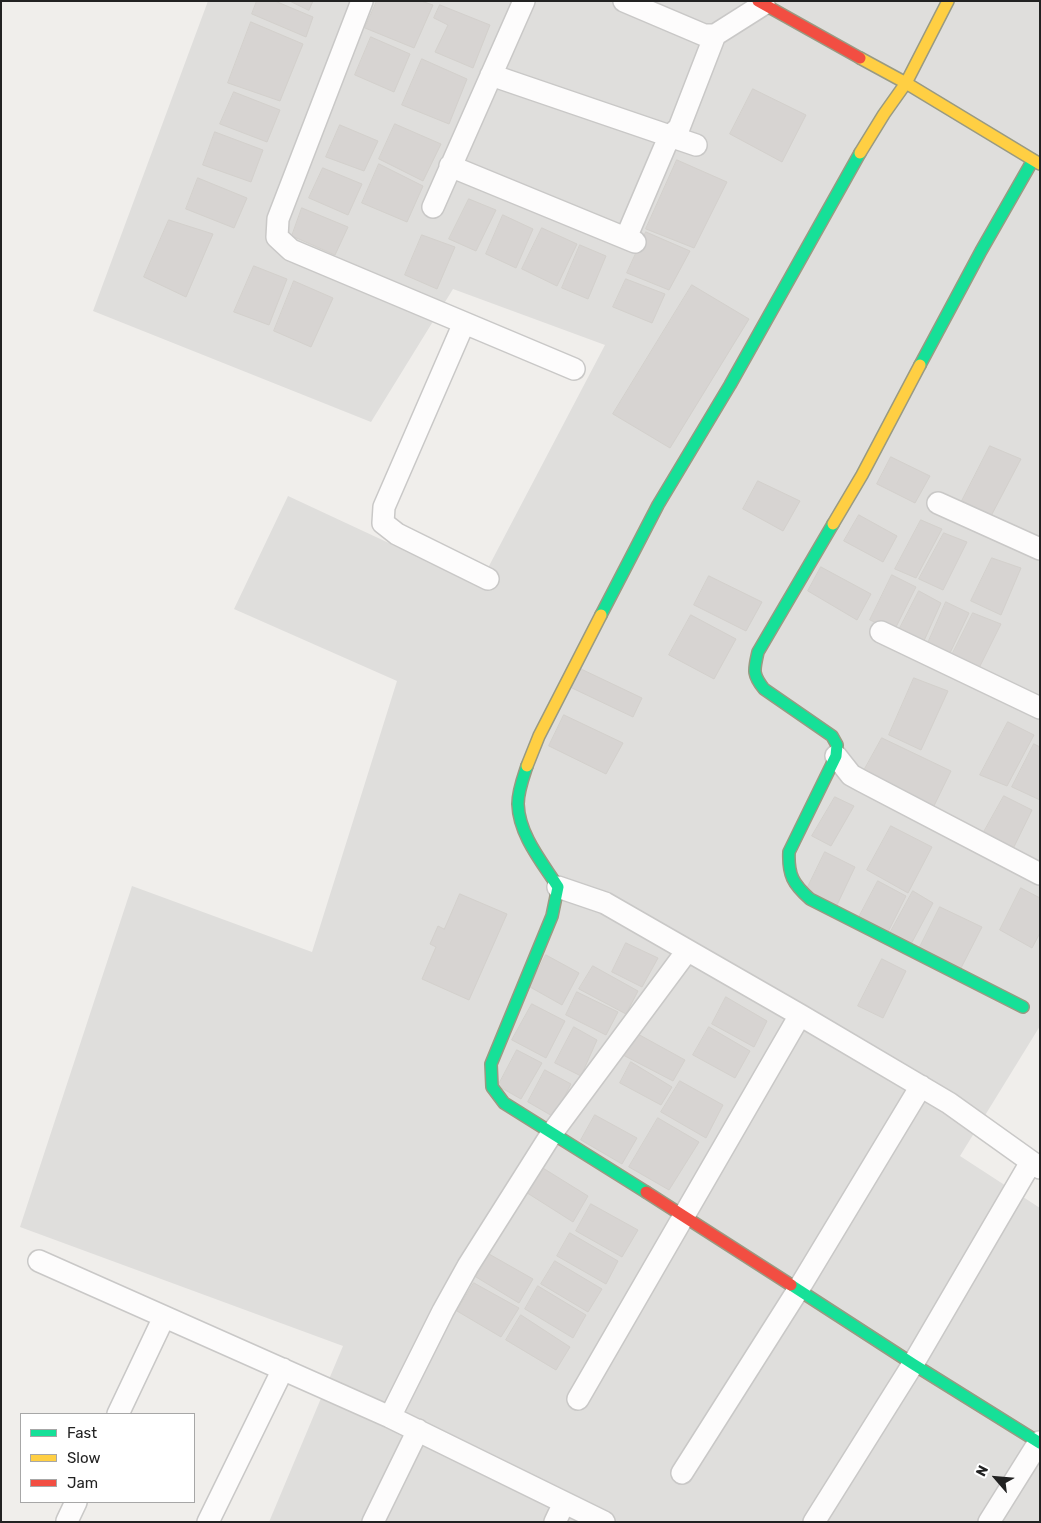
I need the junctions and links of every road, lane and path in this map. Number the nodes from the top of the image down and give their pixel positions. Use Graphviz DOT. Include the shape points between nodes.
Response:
graph roads {
  1 [pos="362,1"];
  2 [pos="524,1"];
  3 [pos="624,1"];
  4 [pos="948,1"];
  5 [pos="761,3"];
  6 [pos="715,34"];
  7 [pos="491,75"];
  8 [pos="906,83"];
  9 [pos="670,136"];
  10 [pos="696,145"];
  11 [pos="1036,162"];
  12 [pos="450,166"];
  13 [pos="432,207"];
  14 [pos="464,323"];
  15 [pos="574,369"];
  16 [pos="938,503"];
  17 [pos="1040,550"];
  18 [pos="488,579"];
  19 [pos="881,632"];
  20 [pos="1040,708"];
  21 [pos="836,756"];
  22 [pos="1040,874"];
  23 [pos="558,887"];
  24 [pos="687,951"];
  25 [pos="1023,1007"];
  26 [pos="800,1015"];
  27 [pos="921,1086"];
  28 [pos="552,1133"];
  29 [pos="1036,1165"];
  30 [pos="683,1215"];
  31 [pos="39,1261"];
  32 [pos="798,1290"];
  33 [pos="164,1317"];
  34 [pos="913,1364"];
  35 [pos="283,1369"];
  36 [pos="578,1399"];
  37 [pos="118,1413"];
  38 [pos="390,1417"];
  39 [pos="418,1430"];
  40 [pos="1039,1442"];
  41 [pos="682,1473"];
  42 [pos="564,1503"];
  43 [pos="208,1522"];
  44 [pos="373,1522"];
  45 [pos="555,1522"];
  46 [pos="604,1522"];
  47 [pos="814,1522"];
  48 [pos="989,1522"];
  1 -- 14 [label="street" via="278,219 277,237 291,250"];
  2 -- 7 [label="street"];
  3 -- 6 [label="street" via="704,35"];
  4 -- 8 [label="street"];
  5 -- 6 [label="street"];
  5 -- 8 [label="street"];
  6 -- 9 [label="street" via="679,128"];
  7 -- 9 [label="street"];
  7 -- 12 [label="street"];
  8 -- 11 [label="street"];
  8 -- 23 [label="street" via="841,185 730,385 658,505 539,736 518,802 522,828"];
  9 -- 10 [label="street"];
  9 -- 12 [label="street" via="630,240"];
  11 -- 21 [label="street" via="981,251 862,475 758,652 756,679 764,689 832,736 837,745"];
  12 -- 13 [label="street"];
  14 -- 15 [label="street"];
  14 -- 18 [label="street" via="384,507 383,523 397,534"];
  16 -- 17 [label="street"];
  19 -- 20 [label="street"];
  21 -- 22 [label="street" via="856,778"];
  21 -- 25 [label="street" via="789,852 791,879 810,898"];
  23 -- 24 [label="street" via="605,903"];
  23 -- 28 [label="street" via="552,916 491,1064 492,1087 504,1103"];
  24 -- 26 [label="street"];
  24 -- 28 [label="street"];
  26 -- 27 [label="street"];
  26 -- 30 [label="street"];
  27 -- 29 [label="street"];
  27 -- 32 [label="street"];
  28 -- 30 [label="street"];
  28 -- 38 [label="street" via="468,1266"];
  29 -- 34 [label="street"];
  30 -- 32 [label="street"];
  30 -- 36 [label="street"];
  31 -- 33 [label="street"];
  32 -- 34 [label="street"];
  32 -- 41 [label="street"];
  33 -- 35 [label="street"];
  33 -- 37 [label="street"];
  34 -- 40 [label="street"];
  34 -- 47 [label="street"];
  35 -- 38 [label="street"];
  35 -- 43 [label="street"];
  38 -- 39 [label="street"];
  39 -- 42 [label="street"];
  39 -- 44 [label="street"];
  40 -- 48 [label="street"];
  42 -- 45 [label="street"];
  42 -- 46 [label="street"];
}
